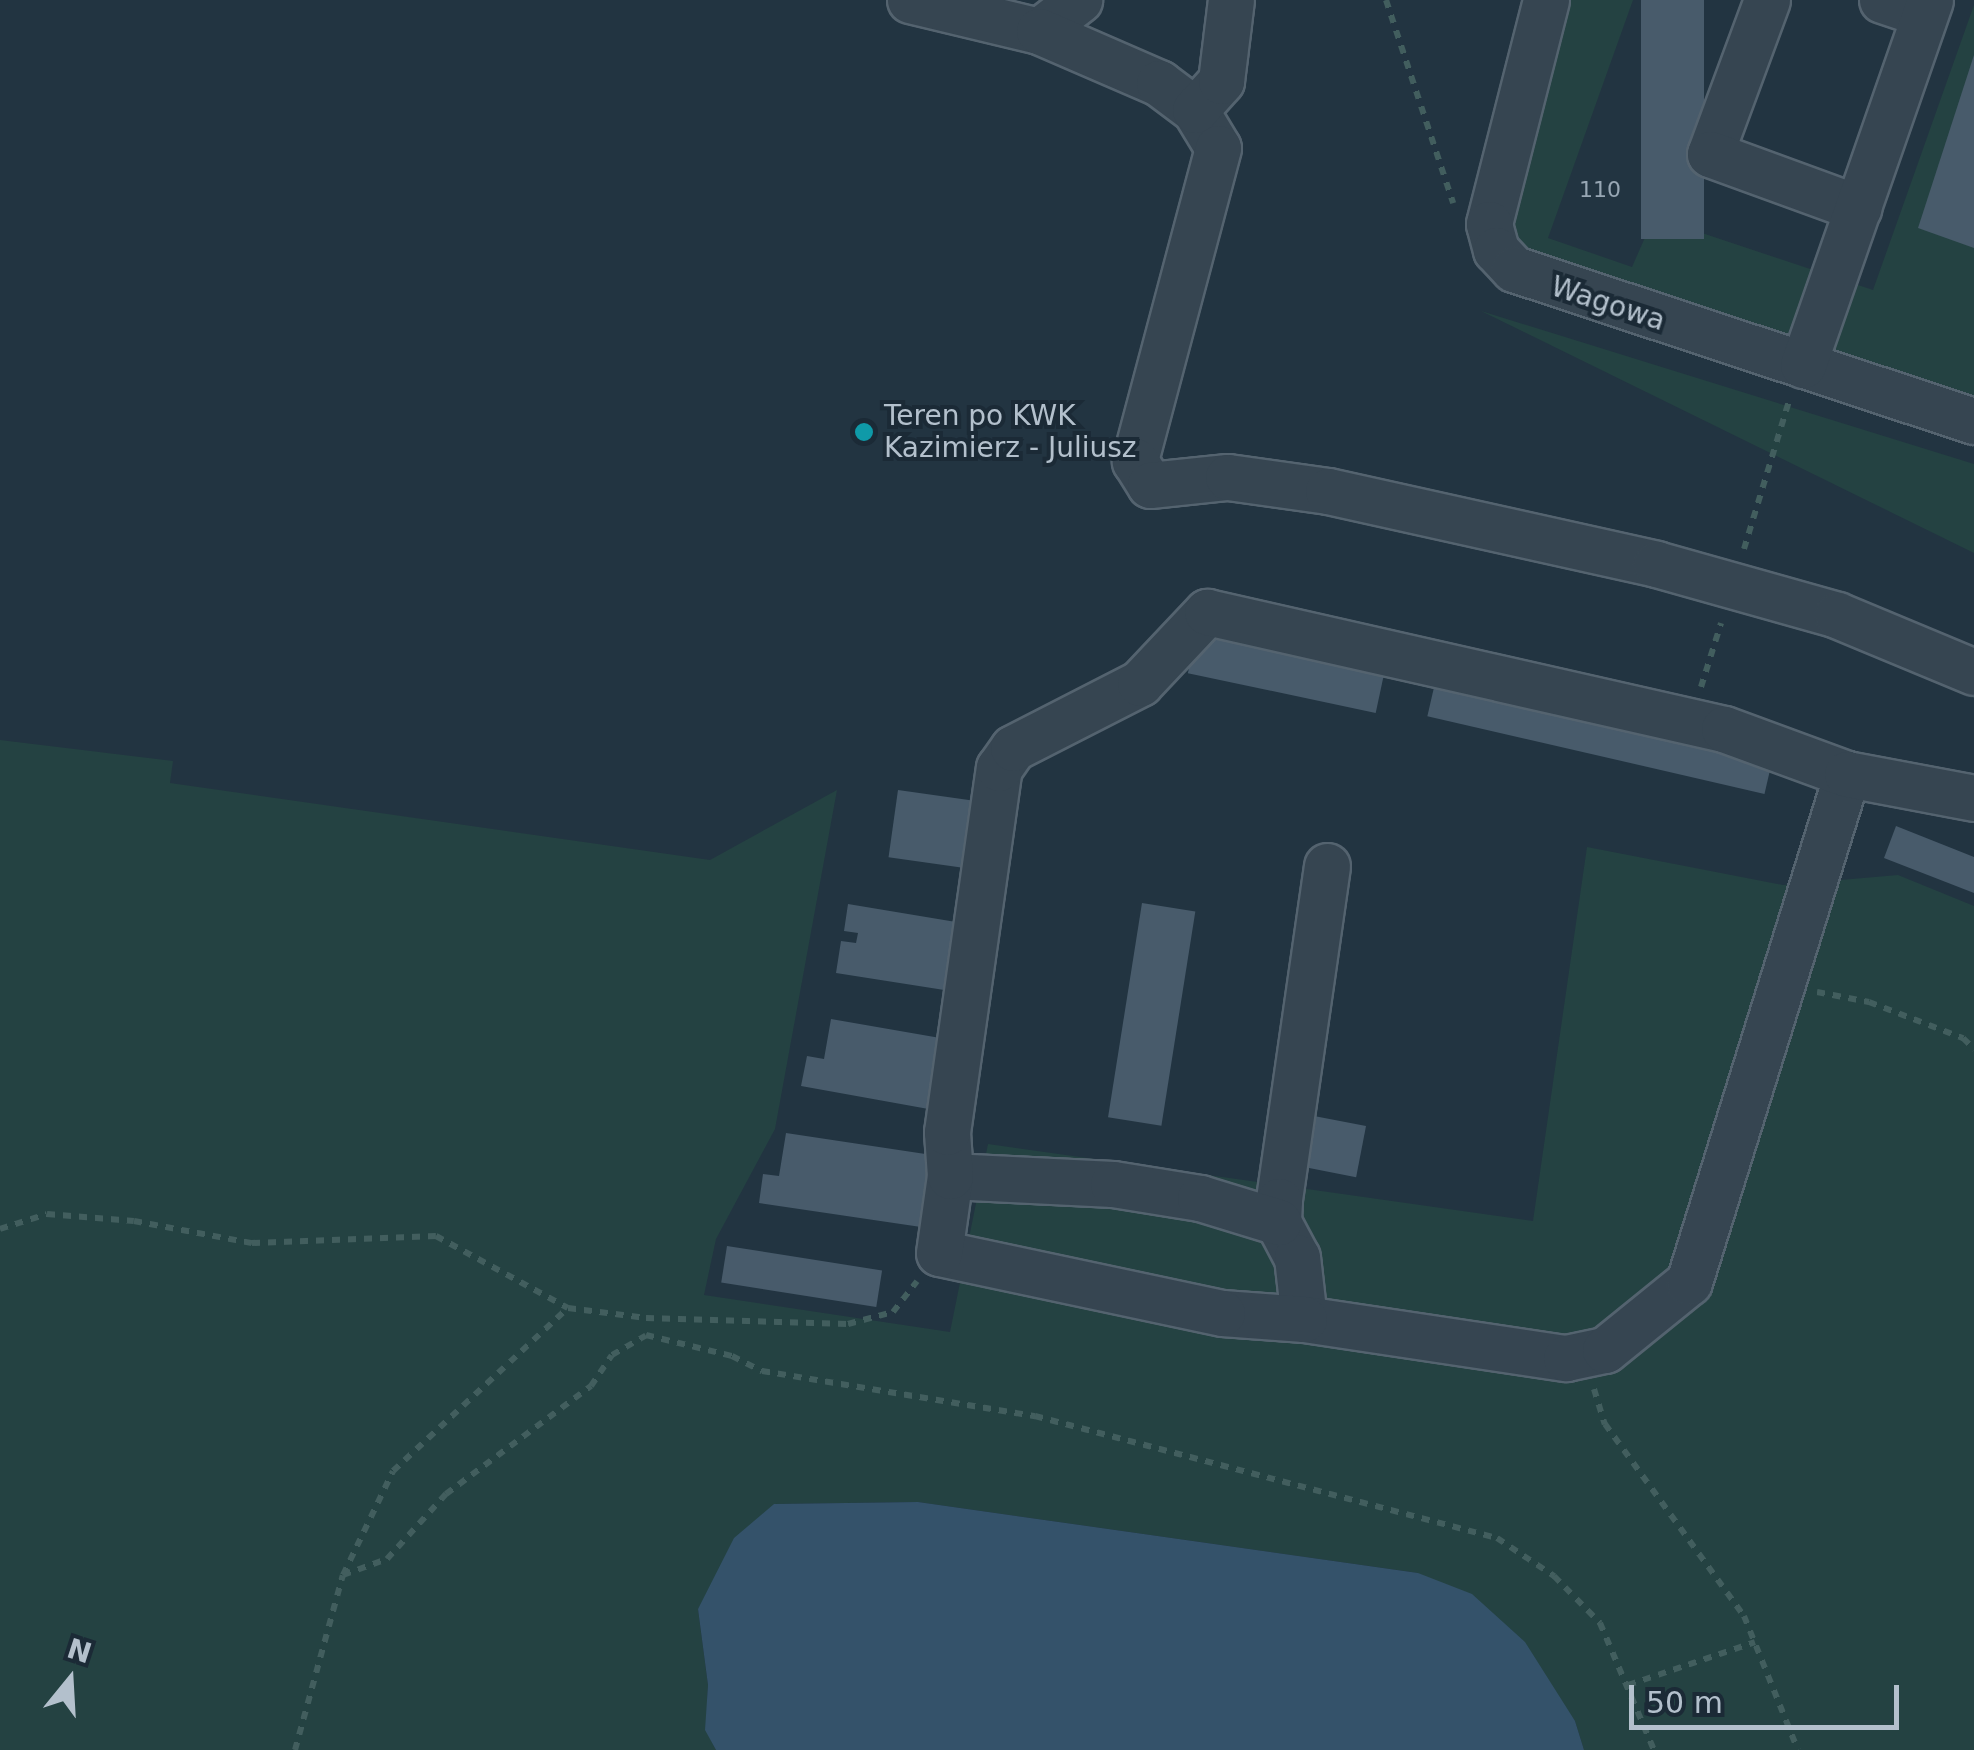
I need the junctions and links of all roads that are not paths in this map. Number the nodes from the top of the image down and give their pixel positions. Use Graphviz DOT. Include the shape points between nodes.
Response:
graph roads {
  1 [pos="910,0"];
  2 [pos="1079,0"];
  3 [pos="1231,0"];
  4 [pos="1546,0"];
  5 [pos="1767,0"];
  6 [pos="1882,0"];
  7 [pos="1927,7"];
  8 [pos="1039,31"];
  9 [pos="1195,110"];
  10 [pos="1858,208"];
  11 [pos="1802,365"];
  12 [pos="1974,421"];
  13 [pos="1974,672"];
  14 [pos="1846,774"];
  15 [pos="1974,798"];
  16 [pos="1327,866"];
  17 [pos="950,1176"];
  18 [pos="1278,1222"];
  19 [pos="1304,1319"];
  1 -- 8 [label="street"];
  2 -- 8 [label="street"];
  3 -- 9 [label="street" via="1221,81"];
  4 -- 11 [label="street, Wagowa" via="1492,204 1496,250 1538,281"];
  5 -- 10 [label="street" via="1710,154"];
  6 -- 7 [label="street"];
  7 -- 10 [label="street"];
  8 -- 9 [label="street" via="1159,83"];
  9 -- 13 [label="street" via="1218,148 1135,460 1150,486 1228,477 1328,491 1837,615"];
  10 -- 11 [label="street"];
  11 -- 12 [label="street, Wagowa"];
  14 -- 15 [label="street"];
  14 -- 17 [label="street" via="1691,722 1207,612 1140,682 1038,730 999,768 947,1132"];
  14 -- 19 [label="street" via="1689,1282 1605,1350 1566,1358"];
  16 -- 18 [label="street"];
  17 -- 18 [label="street" via="1113,1184 1200,1198"];
  17 -- 19 [label="street" via="939,1253 1222,1312"];
  18 -- 19 [label="street" via="1297,1257"];
}
